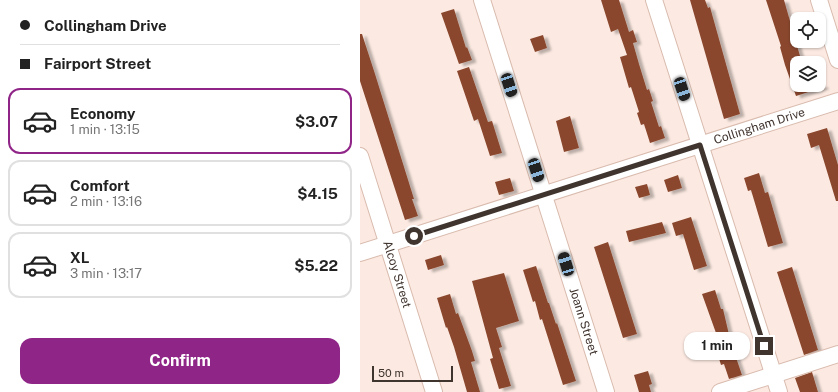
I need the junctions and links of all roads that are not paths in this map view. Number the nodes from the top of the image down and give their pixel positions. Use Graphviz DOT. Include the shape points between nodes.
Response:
graph roads {
  1 [pos="482,0"];
  2 [pos="654,0"];
  3 [pos="819,0"];
  4 [pos="838,60"];
  5 [pos="838,101"];
  6 [pos="700,145"];
  7 [pos="360,156"];
  8 [pos="544,194"];
  9 [pos="388,244"];
  10 [pos="360,254"];
  11 [pos="838,354"];
  12 [pos="774,375"];
  13 [pos="434,392"];
  14 [pos="606,392"];
  15 [pos="720,392"];
  16 [pos="779,392"];
  1 -- 8 [label="street, Joann Street"];
  2 -- 6 [label="street"];
  3 -- 4 [label="street"];
  5 -- 6 [label="street, Collingham Drive"];
  6 -- 8 [label="street, Collingham Drive"];
  6 -- 12 [label="street"];
  7 -- 9 [label="street, Alcoy Street"];
  8 -- 9 [label="street, Collingham Drive"];
  8 -- 14 [label="street, Joann Street"];
  9 -- 10 [label="street, Collingham Drive"];
  9 -- 13 [label="street, Alcoy Street"];
  11 -- 12 [label="street"];
  12 -- 15 [label="street"];
  12 -- 16 [label="street"];
}
